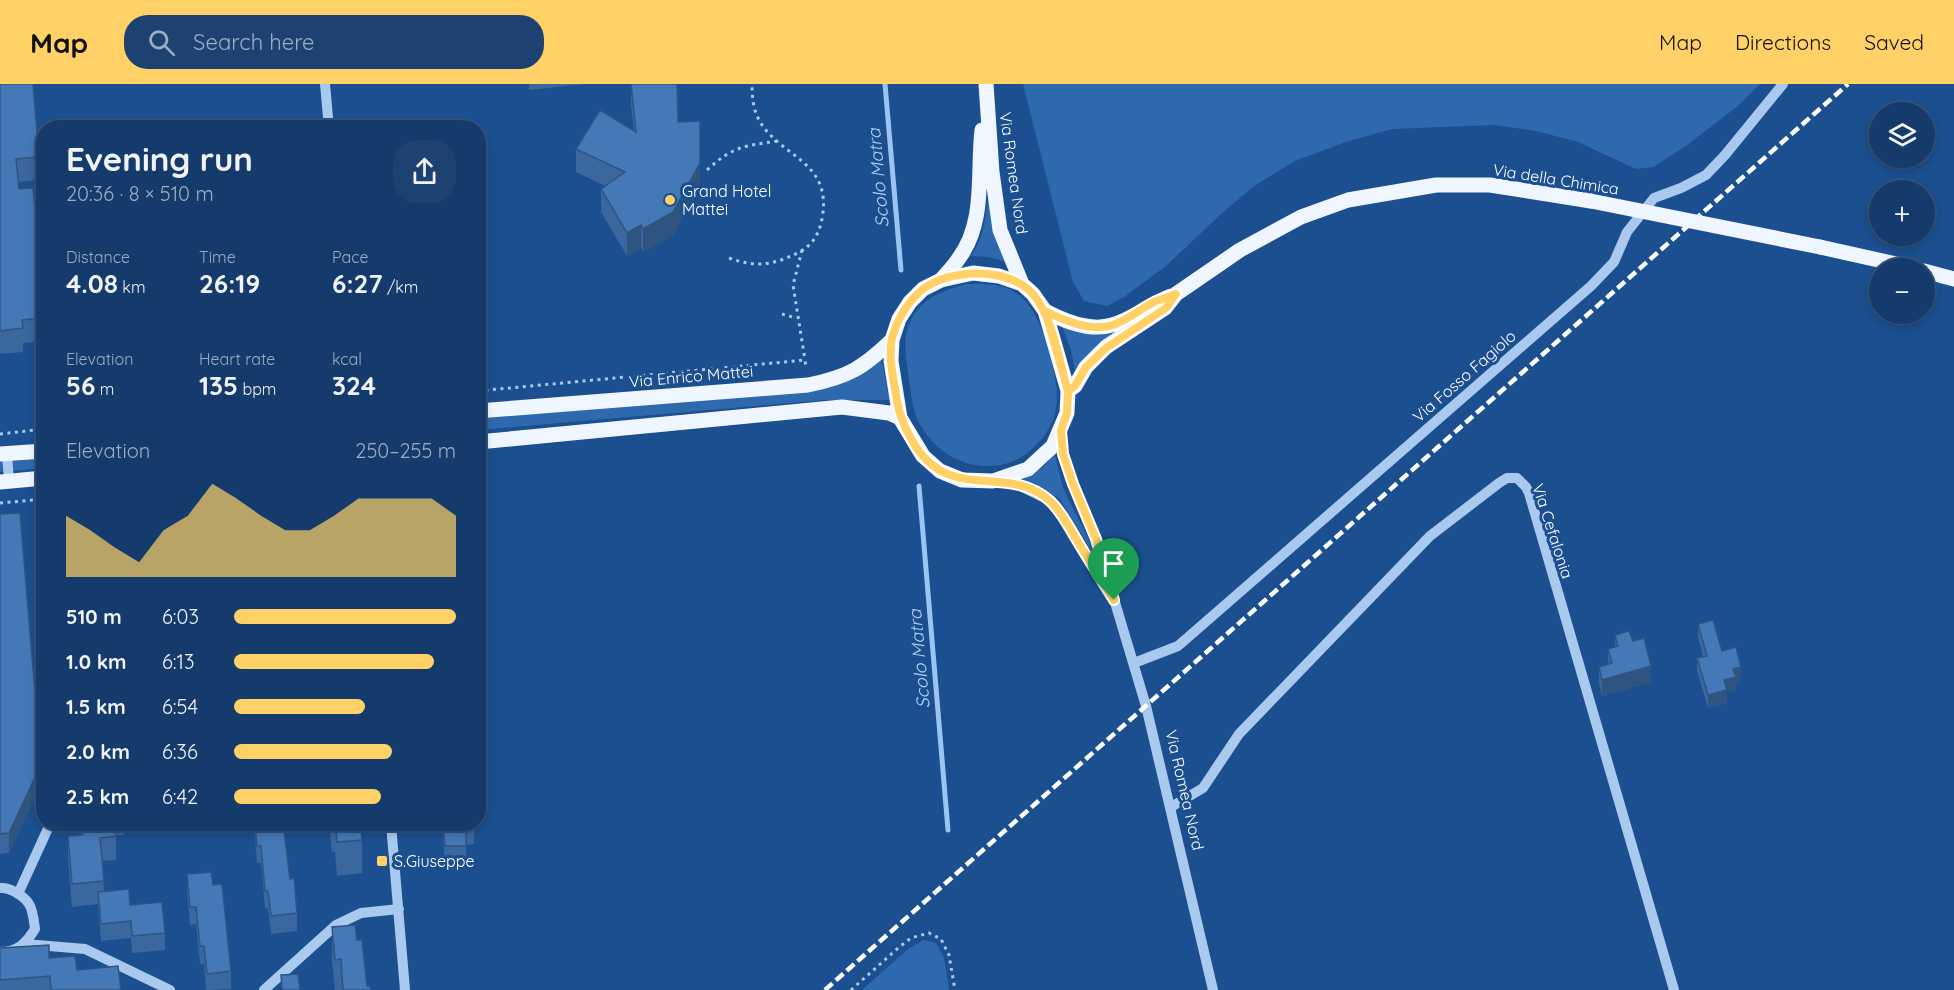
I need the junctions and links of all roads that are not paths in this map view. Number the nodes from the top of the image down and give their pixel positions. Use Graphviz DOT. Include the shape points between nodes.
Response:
graph roads {
  1 [pos="325,84"];
  2 [pos="986,84"];
  3 [pos="1783,84"];
  4 [pos="986,100"];
  5 [pos="328,120"];
  6 [pos="1869,258"];
  7 [pos="1935,274"];
  8 [pos="1954,279"];
  9 [pos="941,280"];
  10 [pos="1022,284"];
  11 [pos="1176,294"];
  12 [pos="1045,311"];
  13 [pos="892,340"];
  14 [pos="1068,391"];
  15 [pos="486,410"];
  16 [pos="900,418"];
  17 [pos="1061,430"];
  18 [pos="486,441"];
  19 [pos="36,452"];
  20 [pos="3,454"];
  21 [pos="36,479"];
  22 [pos="4,481"];
  23 [pos="993,481"];
  24 [pos="1114,600"];
  25 [pos="1134,663"];
  26 [pos="1171,807"];
  27 [pos="47,831"];
  28 [pos="392,831"];
  29 [pos="0,888"];
  30 [pos="18,894"];
  31 [pos="399,909"];
  32 [pos="25,944"];
  33 [pos="0,952"];
  34 [pos="170,990"];
  35 [pos="264,990"];
  36 [pos="405,990"];
  37 [pos="1213,990"];
  38 [pos="1674,990"];
  1 -- 5 [label="street"];
  2 -- 4 [label="main road, Via Romea Nord"];
  3 -- 25 [label="street, Via Fosso Fagiolo" via="1706,175 1654,198 1627,232 1614,262 1591,286 1178,646"];
  4 -- 9 [label="main road, Via Romea Nord" via="974,226 960,257"];
  4 -- 10 [label="main road, Via Romea Nord" via="1000,230"];
  6 -- 11 [label="main road, Via della Chimica, bridge" via="1591,201 1490,185 1436,185 1348,200 1301,217 1240,250"];
  7 -- 8 [label="main road"];
  9 -- 10 [label="main road" via="973,273"];
  9 -- 13 [label="main road" via="923,289 910,302"];
  10 -- 12 [label="main road"];
  11 -- 12 [label="main road, Via della Chimica" via="1112,325 1096,327"];
  11 -- 14 [label="main road, Via della Chimica" via="1166,308 1106,348"];
  12 -- 14 [label="main road"];
  13 -- 15 [label="main road, Via Enrico Mattei" via="870,362 836,380 808,385"];
  13 -- 16 [label="main road" via="891,362"];
  14 -- 17 [label="main road"];
  16 -- 18 [label="main road" via="842,407"];
  16 -- 23 [label="main road" via="923,456 940,471 962,480"];
  17 -- 23 [label="main road" via="1053,447 1028,469"];
  17 -- 24 [label="street, Via Romea Nord" via="1063,454 1096,539"];
  19 -- 20 [label="main road"];
  20 -- 22 [label="street"];
  21 -- 22 [label="main road"];
  23 -- 24 [label="street, Via Romea Nord" via="1014,483 1049,500"];
  24 -- 25 [label="street, Via Romea Nord"];
  25 -- 26 [label="street, Via Romea Nord"];
  26 -- 37 [label="street, Via Romea Nord"];
  26 -- 38 [label="street, Via Cefalonia" via="1203,788 1239,734 1430,536 1498,483 1517,478 1529,493"];
  27 -- 30 [label="street"];
  28 -- 31 [label="street"];
  29 -- 30 [label="street"];
  30 -- 32 [label="street" via="31,905 35,929"];
  31 -- 35 [label="street" via="361,913 336,925"];
  31 -- 36 [label="street"];
  32 -- 33 [label="street"];
  32 -- 34 [label="street" via="85,949"];
}
